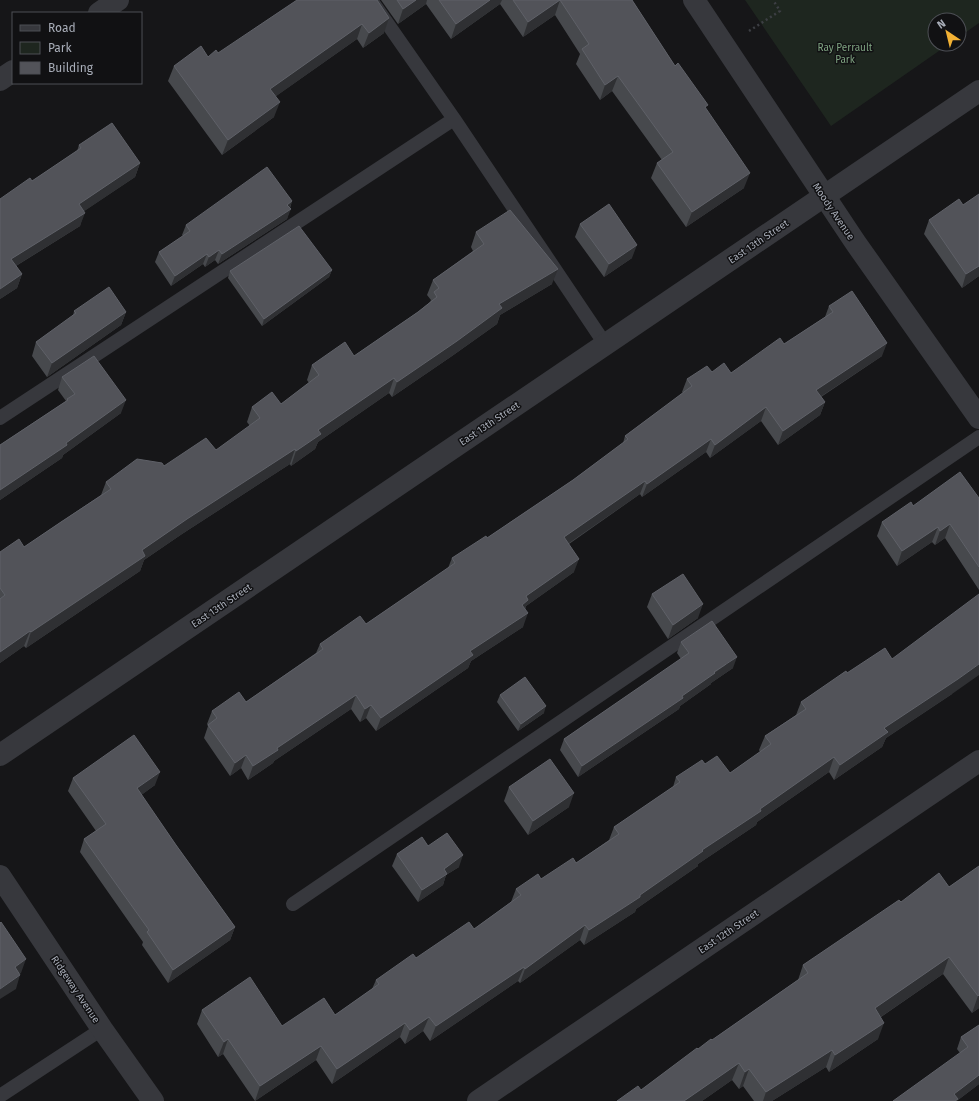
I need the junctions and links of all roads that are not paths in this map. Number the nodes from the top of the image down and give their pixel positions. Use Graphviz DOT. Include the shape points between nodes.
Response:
graph roads {
  1 [pos="118,0"];
  2 [pos="371,0"];
  3 [pos="694,0"];
  4 [pos="100,12"];
  5 [pos="12,72"];
  6 [pos="0,80"];
  7 [pos="979,91"];
  8 [pos="454,119"];
  9 [pos="824,196"];
  10 [pos="605,344"];
  11 [pos="0,418"];
  12 [pos="979,418"];
  13 [pos="979,437"];
  14 [pos="0,755"];
  15 [pos="979,761"];
  16 [pos="0,876"];
  17 [pos="293,904"];
  18 [pos="102,1028"];
  19 [pos="0,1096"];
  20 [pos="153,1101"];
  21 [pos="478,1101"];
  1 -- 4 [label="street"];
  2 -- 8 [label="lane"];
  3 -- 9 [label="street, Moody Avenue"];
  5 -- 6 [label="street"];
  7 -- 9 [label="street, East 13th Street"];
  8 -- 10 [label="lane"];
  8 -- 11 [label="lane"];
  9 -- 10 [label="street, East 13th Street"];
  9 -- 12 [label="street, Moody Avenue"];
  10 -- 14 [label="street, East 13th Street"];
  13 -- 17 [label="lane"];
  15 -- 21 [label="street, East 12th Street"];
  16 -- 18 [label="street, Ridgeway Avenue"];
  18 -- 19 [label="lane"];
  18 -- 20 [label="street, Ridgeway Avenue"];
}
